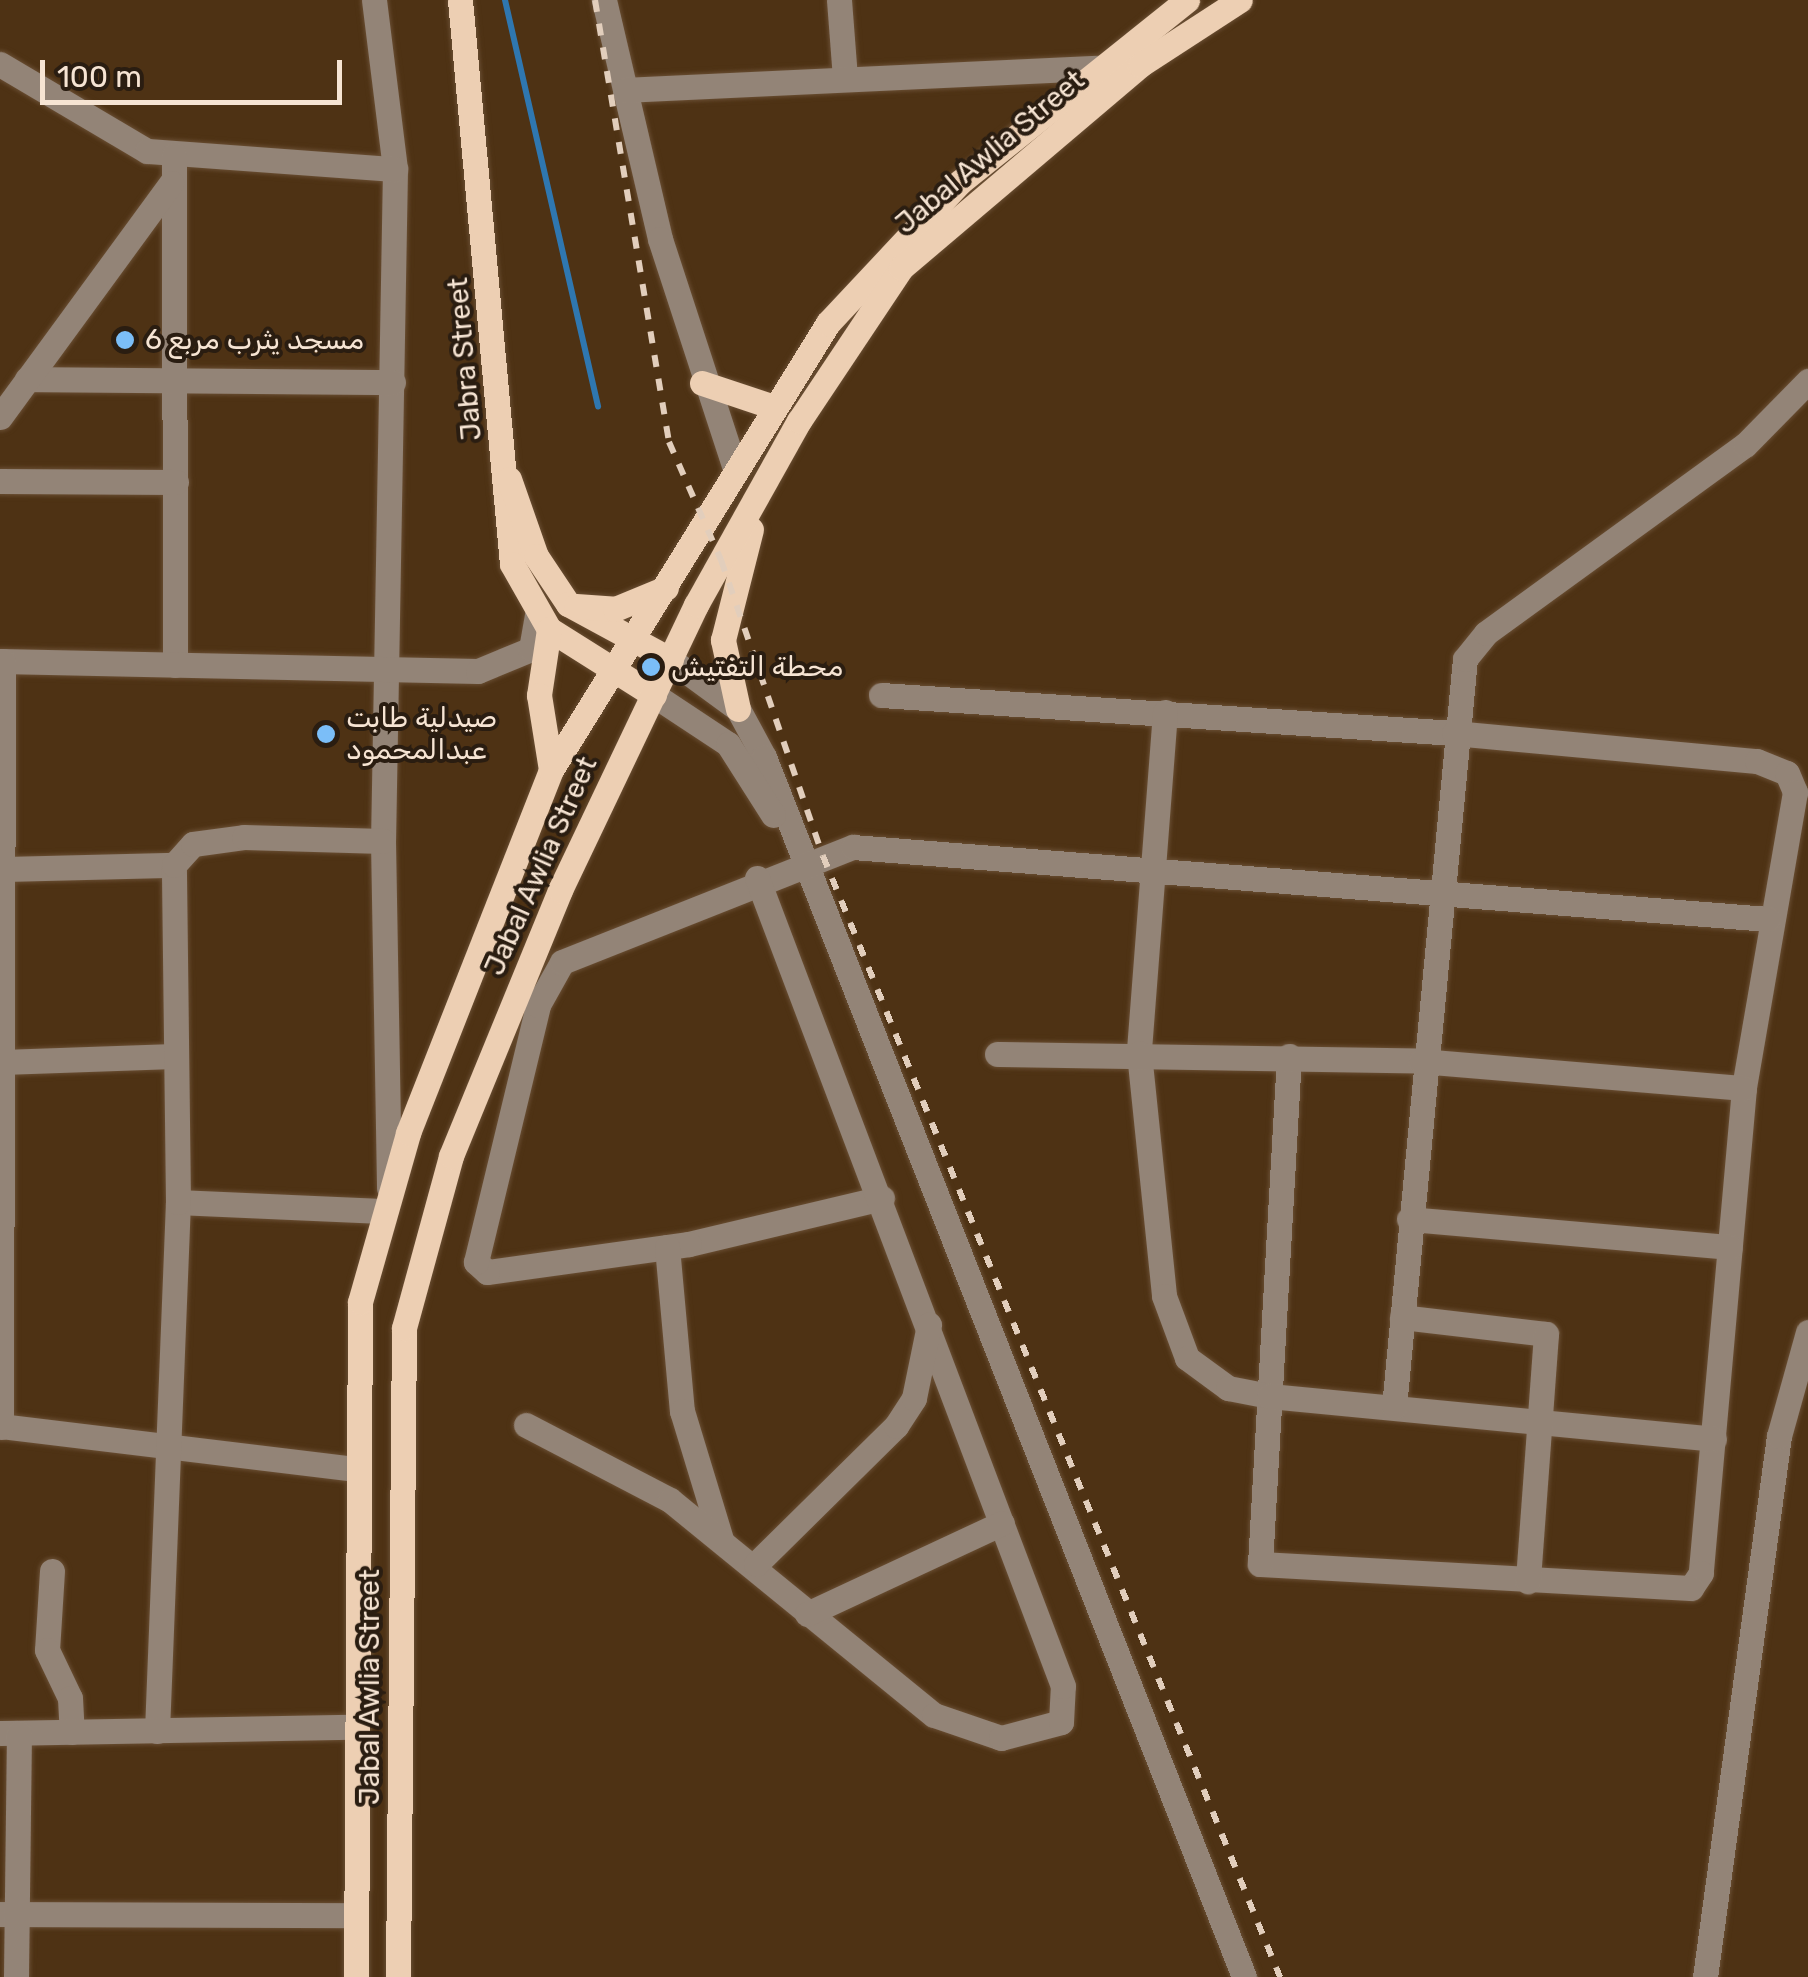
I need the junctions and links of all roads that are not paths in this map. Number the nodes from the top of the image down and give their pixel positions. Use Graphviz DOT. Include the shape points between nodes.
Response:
graph roads {
  1 [pos="374,0"];
  2 [pos="460,0"];
  3 [pos="604,0"];
  4 [pos="839,0"];
  5 [pos="1187,0"];
  6 [pos="1240,0"];
  7 [pos="1095,68"];
  8 [pos="4,76"];
  9 [pos="844,78"];
  10 [pos="625,90"];
  11 [pos="174,155"];
  12 [pos="395,169"];
  13 [pos="171,183"];
  14 [pos="26,379"];
  15 [pos="1808,381"];
  16 [pos="174,382"];
  17 [pos="393,382"];
  18 [pos="702,384"];
  19 [pos="771,406"];
  20 [pos="0,417"];
  21 [pos="503,460"];
  22 [pos="775,467"];
  23 [pos="734,469"];
  24 [pos="0,481"];
  25 [pos="176,482"];
  26 [pos="670,585"];
  27 [pos="568,604"];
  28 [pos="543,622"];
  29 [pos="630,639"];
  30 [pos="671,660"];
  31 [pos="1,661"];
  32 [pos="175,664"];
  33 [pos="609,672"];
  34 [pos="390,673"];
  35 [pos="654,695"];
  36 [pos="881,695"];
  37 [pos="738,709"];
  38 [pos="1165,712"];
  39 [pos="1454,732"];
  40 [pos="552,770"];
  41 [pos="383,841"];
  42 [pos="800,858"];
  43 [pos="1152,864"];
  44 [pos="174,865"];
  45 [pos="7,870"];
  46 [pos="757,878"];
  47 [pos="1436,892"];
  48 [pos="1768,920"];
  49 [pos="1138,1053"];
  50 [pos="997,1054"];
  51 [pos="176,1056"];
  52 [pos="1289,1056"];
  53 [pos="1420,1061"];
  54 [pos="3,1062"];
  55 [pos="1744,1088"];
  56 [pos="882,1198"];
  57 [pos="178,1202"];
  58 [pos="385,1205"];
  59 [pos="1409,1219"];
  60 [pos="667,1246"];
  61 [pos="1730,1247"];
  62 [pos="1402,1317"];
  63 [pos="930,1322"];
  64 [pos="1808,1332"];
  65 [pos="1269,1396"];
  66 [pos="1394,1407"];
  67 [pos="1540,1422"];
  68 [pos="526,1425"];
  69 [pos="1,1427"];
  70 [pos="1714,1439"];
  71 [pos="167,1452"];
  72 [pos="356,1469"];
  73 [pos="1002,1522"];
  74 [pos="720,1539"];
  75 [pos="756,1564"];
  76 [pos="52,1571"];
  77 [pos="1528,1581"];
  78 [pos="807,1614"];
  79 [pos="354,1727"];
  80 [pos="157,1730"];
  81 [pos="72,1732"];
  82 [pos="10,1733"];
  83 [pos="8,1914"];
  84 [pos="356,1915"];
  85 [pos="16,1977"];
  86 [pos="356,1977"];
  87 [pos="398,1977"];
  88 [pos="1244,1977"];
  89 [pos="1705,1977"];
  1 -- 12 [label="street"];
  2 -- 21 [label="main road, Jabra Street"];
  3 -- 10 [label="street"];
  4 -- 9 [label="street"];
  5 -- 7 [label="main road, Jabal Awlia Street"];
  6 -- 22 [label="main road, Jabal Awlia Street" via="1140,65 936,232 901,268"];
  7 -- 9 [label="street"];
  7 -- 19 [label="main road, Jabal Awlia Street" via="879,261"];
  8 -- 11 [label="street" via="123,140"];
  9 -- 10 [label="street"];
  10 -- 18 [label="street"];
  11 -- 12 [label="street"];
  11 -- 13 [label="street"];
  12 -- 17 [label="street"];
  13 -- 14 [label="street"];
  13 -- 16 [label="street"];
  14 -- 16 [label="street"];
  14 -- 20 [label="street"];
  15 -- 39 [label="street" via="1746,446 1474,644"];
  16 -- 17 [label="street"];
  16 -- 25 [label="street"];
  17 -- 34 [label="street"];
  18 -- 19 [label="main road"];
  18 -- 23 [label="street"];
  19 -- 23 [label="main road, Jabal Awlia Street"];
  21 -- 27 [label="main road" via="536,556"];
  21 -- 28 [label="main road, Jabra Street" via="504,534"];
  22 -- 30 [label="main road, Jabal Awlia Street"];
  22 -- 37 [label="main road" via="723,640"];
  23 -- 26 [label="main road, Jabal Awlia Street"];
  24 -- 25 [label="street"];
  25 -- 32 [label="street"];
  26 -- 27 [label="main road" via="615,609"];
  26 -- 29 [label="main road, Jabal Awlia Street"];
  27 -- 29 [label="main road"];
  28 -- 33 [label="main road"];
  28 -- 34 [label="street" via="517,662"];
  28 -- 40 [label="main road" via="540,695"];
  29 -- 30 [label="main road"];
  29 -- 33 [label="main road, Jabal Awlia Street"];
  30 -- 35 [label="main road, Jabal Awlia Street"];
  30 -- 37 [label="street"];
  31 -- 32 [label="street"];
  31 -- 45 [label="street"];
  32 -- 34 [label="street"];
  33 -- 35 [label="main road"];
  33 -- 40 [label="main road, Jabal Awlia Street"];
  34 -- 41 [label="street"];
  35 -- 42 [label="street" via="728,744"];
  35 -- 87 [label="main road, Jabal Awlia Street" via="499,1036 413,1277 398,1382"];
  36 -- 38 [label="street"];
  37 -- 42 [label="street"];
  38 -- 39 [label="street"];
  38 -- 43 [label="street"];
  39 -- 47 [label="street"];
  39 -- 48 [label="street" via="1775,766 1794,792"];
  40 -- 58 [label="main road, Jabal Awlia Street"];
  41 -- 44 [label="street" via="244,836 193,844"];
  41 -- 58 [label="street"];
  42 -- 43 [label="street" via="876,846"];
  42 -- 46 [label="street"];
  42 -- 88 [label="street"];
  43 -- 47 [label="street"];
  43 -- 49 [label="street"];
  44 -- 45 [label="street"];
  44 -- 51 [label="street"];
  45 -- 54 [label="street"];
  46 -- 56 [label="street"];
  46 -- 60 [label="street" via="591,944 546,982 476,1262 487,1272"];
  47 -- 48 [label="street"];
  47 -- 53 [label="street"];
  48 -- 55 [label="street"];
  49 -- 50 [label="street"];
  49 -- 52 [label="street"];
  49 -- 65 [label="street" via="1172,1331 1204,1376"];
  51 -- 54 [label="street"];
  51 -- 57 [label="street"];
  52 -- 53 [label="street"];
  52 -- 65 [label="street"];
  53 -- 55 [label="street"];
  53 -- 59 [label="street"];
  54 -- 69 [label="street"];
  55 -- 61 [label="street"];
  56 -- 60 [label="street"];
  56 -- 63 [label="street"];
  57 -- 58 [label="street"];
  57 -- 71 [label="street"];
  58 -- 72 [label="main road, Jabal Awlia Street" via="360,1302"];
  59 -- 61 [label="street"];
  59 -- 62 [label="street"];
  60 -- 74 [label="street" via="682,1411"];
  61 -- 70 [label="street"];
  62 -- 66 [label="street"];
  62 -- 67 [label="street" via="1546,1334"];
  63 -- 73 [label="street"];
  63 -- 75 [label="street" via="914,1398 896,1426"];
  64 -- 89 [label="street" via="1779,1436"];
  65 -- 66 [label="street"];
  65 -- 77 [label="street" via="1260,1564"];
  66 -- 67 [label="street"];
  67 -- 70 [label="street"];
  67 -- 77 [label="street"];
  68 -- 74 [label="street" via="628,1475"];
  69 -- 71 [label="street"];
  70 -- 77 [label="street" via="1701,1573 1692,1588"];
  71 -- 72 [label="street"];
  71 -- 80 [label="street"];
  72 -- 79 [label="main road, Jabal Awlia Street"];
  73 -- 78 [label="street"];
  73 -- 78 [label="street" via="1064,1686 1061,1722 1044,1732 1000,1738 934,1715"];
  74 -- 75 [label="street"];
  75 -- 78 [label="street"];
  76 -- 81 [label="street" via="47,1650 70,1698"];
  79 -- 80 [label="street"];
  79 -- 84 [label="main road, Jabal Awlia Street"];
  80 -- 81 [label="street"];
  81 -- 82 [label="street"];
  82 -- 83 [label="street"];
  83 -- 84 [label="street"];
  83 -- 85 [label="street"];
  84 -- 86 [label="main road, Jabal Awlia Street"];
}
